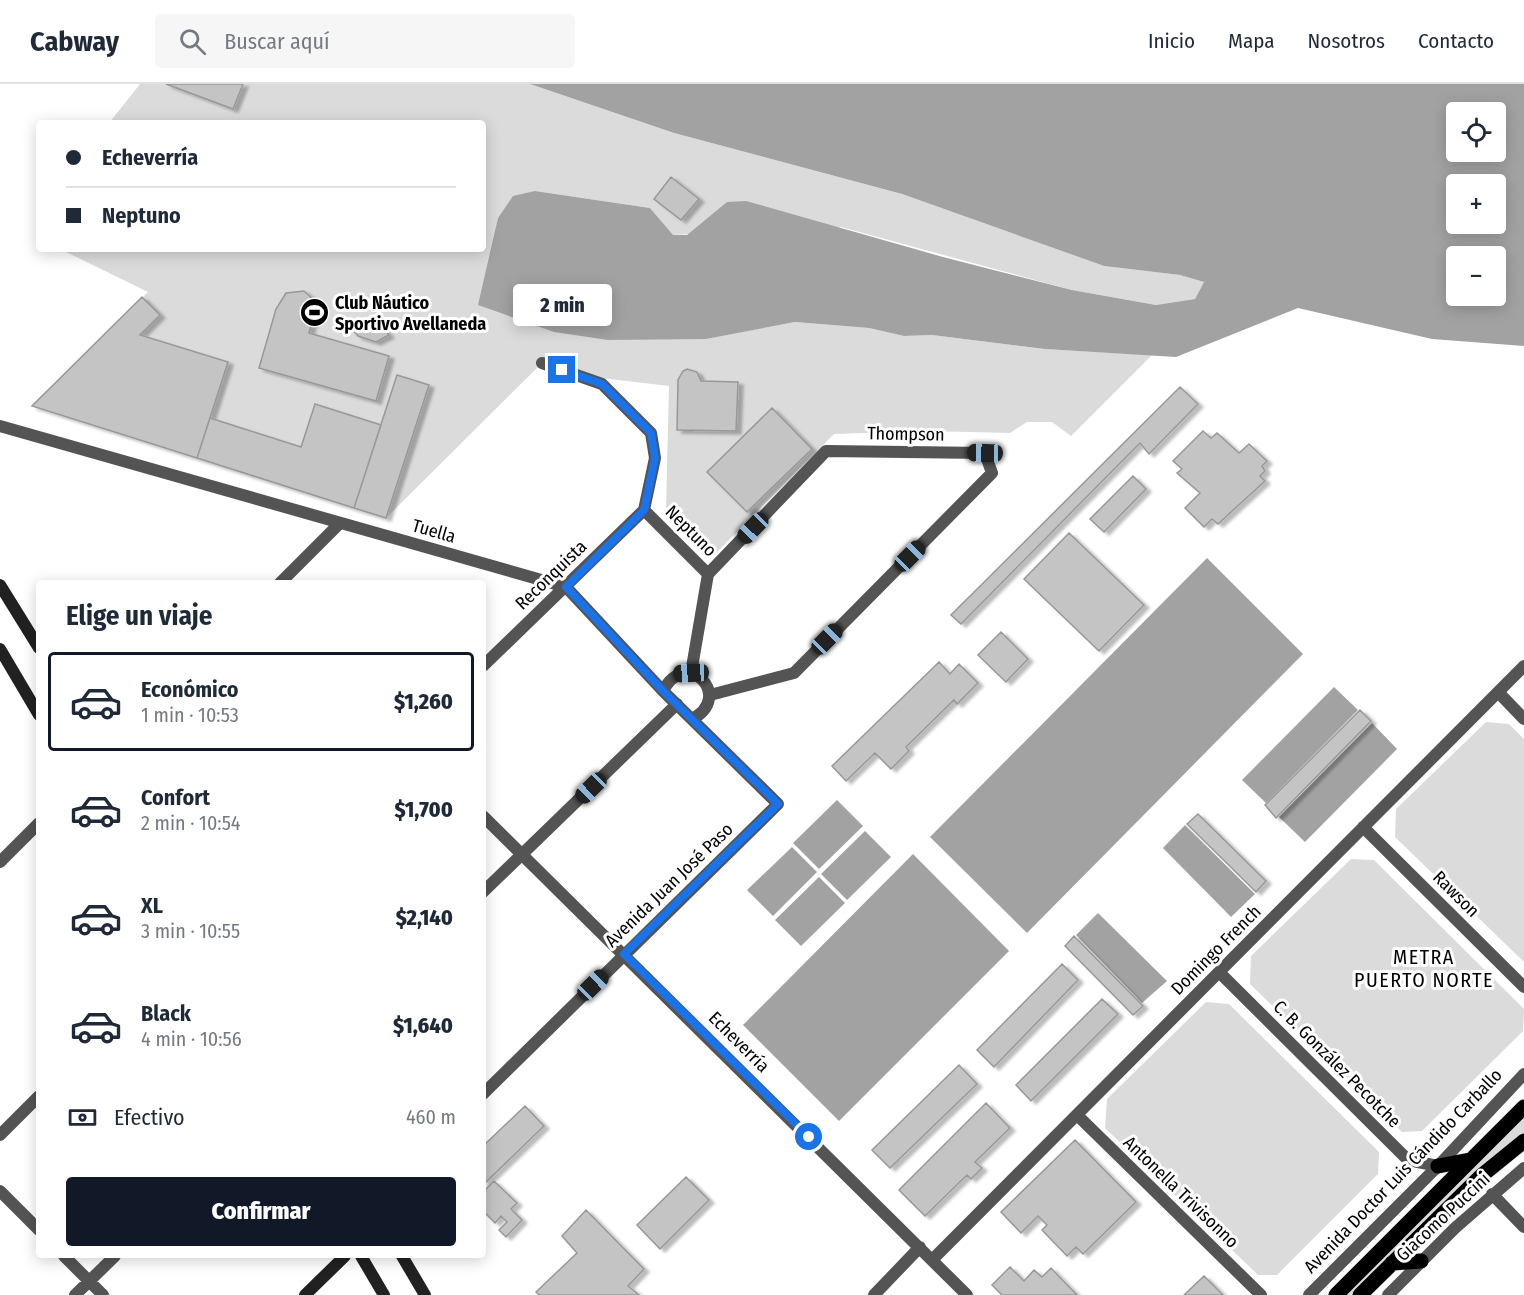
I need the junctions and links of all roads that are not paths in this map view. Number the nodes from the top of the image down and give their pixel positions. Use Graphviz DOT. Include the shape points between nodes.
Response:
graph roads {
  1 [pos="542,363"];
  2 [pos="0,426"];
  3 [pos="644,510"];
  4 [pos="339,524"];
  5 [pos="708,574"];
  6 [pos="283,580"];
  7 [pos="0,585"];
  8 [pos="566,587"];
  9 [pos="36,643"];
  10 [pos="0,649"];
  11 [pos="486,663"];
  12 [pos="1524,666"];
  13 [pos="691,673"];
  14 [pos="663,691"];
  15 [pos="1498,692"];
  16 [pos="710,695"];
  17 [pos="676,704"];
  18 [pos="36,710"];
  19 [pos="692,719"];
  20 [pos="1524,719"];
  21 [pos="486,819"];
  22 [pos="36,826"];
  23 [pos="1363,827"];
  24 [pos="522,854"];
  25 [pos="0,862"];
  26 [pos="486,889"];
  27 [pos="624,954"];
  28 [pos="1219,972"];
  29 [pos="1524,987"];
  30 [pos="1524,1074"];
  31 [pos="486,1091"];
  32 [pos="36,1099"];
  33 [pos="1524,1107"];
  34 [pos="1077,1115"];
  35 [pos="0,1135"];
  36 [pos="1524,1141"];
  37 [pos="1470,1160"];
  38 [pos="1438,1166"];
  39 [pos="1524,1168"];
  40 [pos="0,1191"];
  41 [pos="1492,1194"];
  42 [pos="36,1227"];
  43 [pos="1524,1227"];
  44 [pos="921,1247"];
  45 [pos="66,1258"];
  46 [pos="113,1258"];
  47 [pos="343,1258"];
  48 [pos="362,1258"];
  49 [pos="403,1258"];
  50 [pos="933,1259"];
  51 [pos="1421,1261"];
  52 [pos="1392,1263"];
  53 [pos="89,1281"];
  54 [pos="75,1295"];
  55 [pos="103,1295"];
  56 [pos="305,1295"];
  57 [pos="384,1295"];
  58 [pos="425,1295"];
  59 [pos="874,1295"];
  60 [pos="968,1295"];
  61 [pos="1261,1295"];
  62 [pos="1309,1295"];
  63 [pos="1336,1295"];
  64 [pos="1360,1295"];
  65 [pos="1388,1295"];
  1 -- 3 [label="street, Neptuno" via="602,384 651,433 655,458"];
  2 -- 4 [label="street, Tuella"];
  3 -- 5 [label="street, Neptuno"];
  3 -- 8 [label="street, Reconquista"];
  4 -- 6 [label="street"];
  4 -- 8 [label="street, Tuella"];
  5 -- 13 [label="street"];
  5 -- 16 [label="street, Thompson" via="826,451 985,453 992,474 794,673"];
  7 -- 9 [label="main road"];
  8 -- 11 [label="street, Reconquista"];
  8 -- 14 [label="street"];
  10 -- 18 [label="main road"];
  12 -- 15 [label="street, Domingo French"];
  13 -- 14 [label="street" via="668,680"];
  13 -- 16 [label="street" via="704,681"];
  14 -- 17 [label="street"];
  15 -- 20 [label="street"];
  15 -- 23 [label="street, Domingo French"];
  16 -- 19 [label="street" via="701,714"];
  17 -- 19 [label="street"];
  17 -- 24 [label="street"];
  19 -- 27 [label="street, Avenida Juan José Paso" via="778,804"];
  21 -- 24 [label="street, Echeverría"];
  22 -- 25 [label="street"];
  23 -- 28 [label="street, Domingo French"];
  23 -- 29 [label="street, Rawson"];
  24 -- 26 [label="street"];
  24 -- 27 [label="street, Echeverría"];
  27 -- 31 [label="street, Avenida Juan José Paso"];
  27 -- 44 [label="street, Echeverría"];
  28 -- 34 [label="street, Domingo French"];
  28 -- 38 [label="street, C. B. González Pecotche" via="1408,1160"];
  30 -- 38 [label="street, Avenida Doctor Luis Cándido Carballo"];
  32 -- 35 [label="street"];
  33 -- 37 [label="main road"];
  34 -- 50 [label="street, Domingo French"];
  34 -- 61 [label="street, Antonella Trivisonno"];
  36 -- 52 [label="main road" via="1481,1176"];
  37 -- 38 [label="main road"];
  37 -- 63 [label="main road"];
  38 -- 62 [label="street, Avenida Doctor Luis Cándido Carballo"];
  39 -- 41 [label="street, Giacomo Puccini"];
  40 -- 42 [label="street"];
  41 -- 43 [label="street"];
  41 -- 51 [label="street, Giacomo Puccini"];
  44 -- 50 [label="street, Echeverría"];
  44 -- 59 [label="street"];
  45 -- 53 [label="street"];
  46 -- 53 [label="street"];
  47 -- 56 [label="main road"];
  48 -- 57 [label="main road"];
  49 -- 58 [label="main road"];
  50 -- 60 [label="street, Echeverría"];
  51 -- 52 [label="main road"];
  51 -- 65 [label="street, Giacomo Puccini"];
  52 -- 64 [label="main road"];
  53 -- 54 [label="street"];
  53 -- 55 [label="street"];
}
